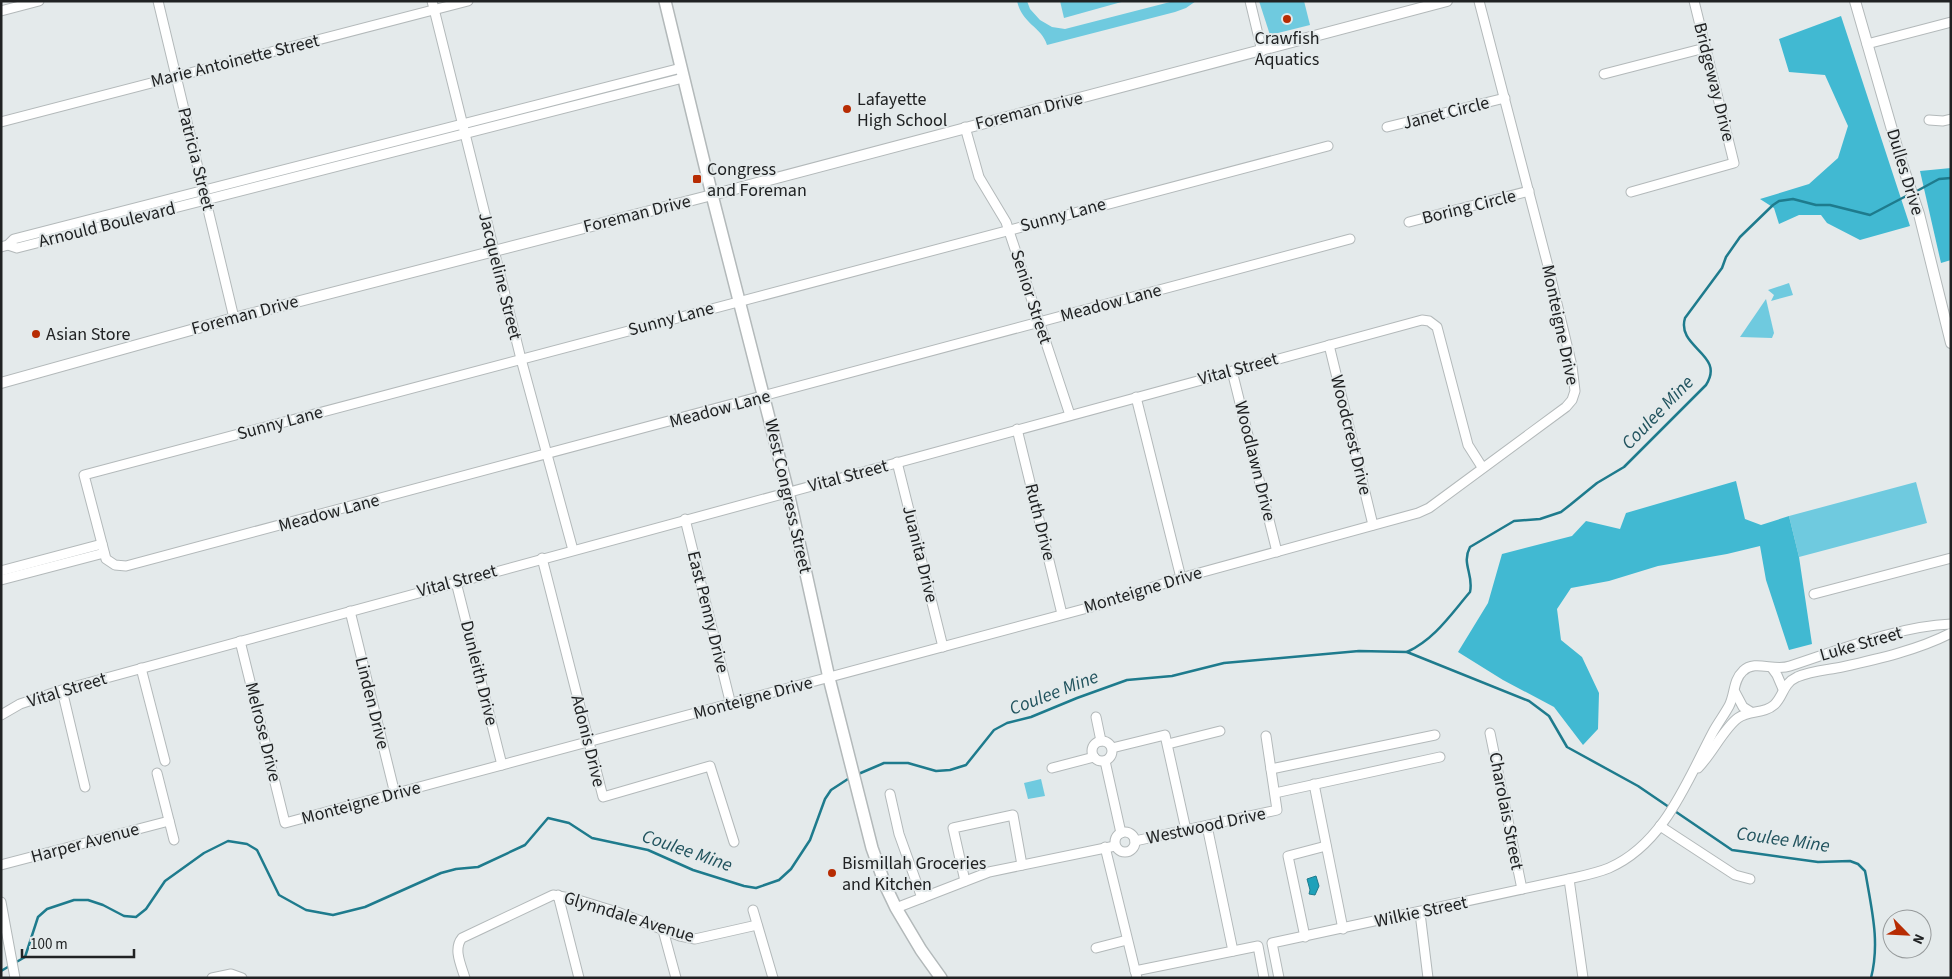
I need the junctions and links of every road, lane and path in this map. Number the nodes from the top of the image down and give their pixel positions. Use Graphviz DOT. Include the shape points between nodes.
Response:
graph roads {
  1 [pos="39,1"];
  2 [pos="158,1"];
  3 [pos="468,1"];
  4 [pos="665,1"];
  5 [pos="1250,1"];
  6 [pos="1447,1"];
  7 [pos="1479,1"];
  8 [pos="1694,1"];
  9 [pos="1855,1"];
  10 [pos="433,6"];
  11 [pos="1,11"];
  12 [pos="1951,22"];
  13 [pos="1868,44"];
  14 [pos="1706,48"];
  15 [pos="1262,51"];
  16 [pos="682,73"];
  17 [pos="1604,74"];
  18 [pos="176,77"];
  19 [pos="598,94"];
  20 [pos="1505,98"];
  21 [pos="541,104"];
  22 [pos="543,113"];
  23 [pos="1951,119"];
  24 [pos="1929,120"];
  25 [pos="1,122"];
  26 [pos="965,127"];
  27 [pos="1387,127"];
  28 [pos="463,129"];
  29 [pos="396,146"];
  30 [pos="1328,146"];
  31 [pos="294,167"];
  32 [pos="262,175"];
  33 [pos="297,177"];
  34 [pos="264,185"];
  35 [pos="1529,192"];
  36 [pos="1631,192"];
  37 [pos="206,195"];
  38 [pos="712,195"];
  39 [pos="1409,222"];
  40 [pos="1009,230"];
  41 [pos="1350,239"];
  42 [pos="5,246"];
  43 [pos="494,251"];
  44 [pos="740,300"];
  45 [pos="234,318"];
  46 [pos="1040,322"];
  47 [pos="1951,343"];
  48 [pos="1330,344"];
  49 [pos="521,359"];
  50 [pos="1232,371"];
  51 [pos="1,383"];
  52 [pos="764,397"];
  53 [pos="1136,397"];
  54 [pos="1070,415"];
  55 [pos="1017,429"];
  56 [pos="546,455"];
  57 [pos="897,462"];
  58 [pos="1482,467"];
  59 [pos="788,492"];
  60 [pos="685,520"];
  61 [pos="1373,525"];
  62 [pos="103,549"];
  63 [pos="573,550"];
  64 [pos="1277,552"];
  65 [pos="542,558"];
  66 [pos="1951,558"];
  67 [pos="32,568"];
  68 [pos="1,572"];
  69 [pos="1181,578"];
  70 [pos="1,580"];
  71 [pos="456,582"];
  72 [pos="1814,594"];
  73 [pos="350,611"];
  74 [pos="1062,614"];
  75 [pos="1951,624"];
  76 [pos="1951,634"];
  77 [pos="240,641"];
  78 [pos="943,646"];
  79 [pos="141,668"];
  80 [pos="1772,668"];
  81 [pos="830,678"];
  82 [pos="1783,689"];
  83 [pos="62,690"];
  84 [pos="1734,692"];
  85 [pos="731,705"];
  86 [pos="1751,712"];
  87 [pos="1,715"];
  88 [pos="1096,717"];
  89 [pos="1220,731"];
  90 [pos="1490,733"];
  91 [pos="1435,735"];
  92 [pos="1266,736"];
  93 [pos="1101,741"];
  94 [pos="588,742"];
  95 [pos="1168,744"];
  96 [pos="1112,748"];
  97 [pos="1094,757"];
  98 [pos="1440,757"];
  99 [pos="165,761"];
  100 [pos="1105,761"];
  101 [pos="502,765"];
  102 [pos="1052,768"];
  103 [pos="1271,769"];
  104 [pos="1694,772"];
  105 [pos="157,773"];
  106 [pos="1314,784"];
  107 [pos="85,787"];
  108 [pos="1274,793"];
  109 [pos="395,794"];
  110 [pos="890,794"];
  111 [pos="169,821"];
  112 [pos="285,823"];
  113 [pos="1663,823"];
  114 [pos="1207,826"];
  115 [pos="1186,830"];
  116 [pos="1121,833"];
  117 [pos="174,840"];
  118 [pos="1135,841"];
  119 [pos="734,842"];
  120 [pos="1115,846"];
  121 [pos="1326,846"];
  122 [pos="1105,847"];
  123 [pos="1,864"];
  124 [pos="1022,865"];
  125 [pos="1569,879"];
  126 [pos="1750,879"];
  127 [pos="965,881"];
  128 [pos="1522,889"];
  129 [pos="558,895"];
  130 [pos="922,898"];
  131 [pos="1,902"];
  132 [pos="896,908"];
  133 [pos="753,910"];
  134 [pos="1420,913"];
  135 [pos="757,924"];
  136 [pos="1343,929"];
  137 [pos="663,930"];
  138 [pos="1305,936"];
  139 [pos="1127,940"];
  140 [pos="1096,948"];
  141 [pos="1233,951"];
  142 [pos="1136,974"];
  143 [pos="15,976"];
  144 [pos="212,978"];
  145 [pos="242,978"];
  146 [pos="465,978"];
  147 [pos="579,978"];
  148 [pos="676,978"];
  149 [pos="773,978"];
  150 [pos="941,978"];
  151 [pos="1264,978"];
  152 [pos="1279,978"];
  153 [pos="1428,978"];
  154 [pos="1583,978"];
  1 -- 11 [label="street"];
  2 -- 18 [label="street, Patricia Street"];
  3 -- 10 [label="street, Marie Antoinette Street"];
  4 -- 16 [label="main road, West Congress Street"];
  5 -- 15 [label="street"];
  6 -- 15 [label="street, Foreman Drive"];
  7 -- 20 [label="street, Monteigne Drive"];
  8 -- 14 [label="street, Bridgeway Drive"];
  9 -- 13 [label="street, Dulles Drive"];
  10 -- 18 [label="street, Marie Antoinette Street"];
  10 -- 28 [label="street, Jacqueline Street"];
  12 -- 13 [label="street"];
  13 -- 47 [label="street, Dulles Drive" via="1919,214"];
  14 -- 17 [label="street"];
  14 -- 36 [label="street, Bridgeway Drive" via="1734,164"];
  15 -- 26 [label="street, Foreman Drive"];
  16 -- 19 [label="street, Arnould Boulevard"];
  16 -- 38 [label="main road, West Congress Street"];
  18 -- 25 [label="street, Marie Antoinette Street"];
  18 -- 37 [label="street, Patricia Street"];
  19 -- 21 [label="street, Arnould Boulevard"];
  19 -- 22 [label="street, Arnould Boulevard"];
  20 -- 27 [label="street, Janet Circle"];
  20 -- 35 [label="street, Monteigne Drive"];
  21 -- 22 [label="street"];
  21 -- 28 [label="street, Arnould Boulevard"];
  22 -- 28 [label="street, Arnould Boulevard"];
  23 -- 24 [label="street"];
  26 -- 38 [label="street, Foreman Drive"];
  26 -- 40 [label="street, Senior Street" via="979,177"];
  28 -- 29 [label="street, Arnould Boulevard"];
  28 -- 43 [label="street, Jacqueline Street"];
  29 -- 31 [label="street, Arnould Boulevard"];
  29 -- 33 [label="street, Arnould Boulevard"];
  30 -- 40 [label="street, Sunny Lane"];
  31 -- 32 [label="street, Arnould Boulevard"];
  31 -- 33 [label="street"];
  32 -- 34 [label="street"];
  32 -- 37 [label="street, Arnould Boulevard"];
  33 -- 34 [label="street, Arnould Boulevard"];
  34 -- 37 [label="street, Arnould Boulevard"];
  35 -- 39 [label="street, Boring Circle"];
  35 -- 58 [label="street, Monteigne Drive" via="1570,356 1575,391 1566,407"];
  37 -- 42 [label="street, Arnould Boulevard" via="14,239"];
  37 -- 45 [label="street, Patricia Street"];
  38 -- 43 [label="street, Foreman Drive"];
  38 -- 44 [label="main road, West Congress Street"];
  40 -- 44 [label="street, Sunny Lane"];
  40 -- 46 [label="street, Senior Street"];
  41 -- 46 [label="street, Meadow Lane"];
  43 -- 45 [label="street, Foreman Drive"];
  43 -- 49 [label="street, Jacqueline Street"];
  44 -- 49 [label="street, Sunny Lane"];
  44 -- 52 [label="main road, West Congress Street"];
  45 -- 51 [label="street, Foreman Drive"];
  46 -- 52 [label="street, Meadow Lane"];
  46 -- 54 [label="street, Senior Street"];
  48 -- 50 [label="street, Vital Street"];
  48 -- 58 [label="street, Vital Street" via="1422,320 1434,323 1468,445"];
  48 -- 61 [label="street, Woodcrest Drive"];
  49 -- 56 [label="street, Jacqueline Street"];
  49 -- 62 [label="street, Sunny Lane" via="84,475"];
  50 -- 53 [label="street, Vital Street"];
  50 -- 64 [label="street, Woodlawn Drive"];
  52 -- 56 [label="street, Meadow Lane"];
  52 -- 59 [label="main road, West Congress Street"];
  53 -- 54 [label="street, Vital Street"];
  53 -- 69 [label="street"];
  54 -- 55 [label="street, Vital Street"];
  55 -- 57 [label="street, Vital Street"];
  55 -- 74 [label="street, Ruth Drive"];
  56 -- 62 [label="street, Meadow Lane" via="138,564 115,565 109,562"];
  56 -- 63 [label="street, Jacqueline Street"];
  57 -- 59 [label="street, Vital Street"];
  57 -- 78 [label="street, Juanita Drive"];
  58 -- 61 [label="street, Monteigne Drive" via="1429,508"];
  59 -- 60 [label="street, Vital Street"];
  59 -- 81 [label="main road, West Congress Street"];
  60 -- 63 [label="street, Vital Street"];
  60 -- 85 [label="street, East Penny Drive"];
  61 -- 64 [label="street, Monteigne Drive"];
  62 -- 67 [label="street"];
  63 -- 65 [label="street, Vital Street"];
  64 -- 69 [label="street, Monteigne Drive"];
  65 -- 71 [label="street, Vital Street"];
  65 -- 94 [label="street, Adonis Drive"];
  66 -- 72 [label="street"];
  67 -- 68 [label="street"];
  67 -- 70 [label="street"];
  69 -- 74 [label="street, Monteigne Drive"];
  71 -- 73 [label="street, Vital Street"];
  71 -- 101 [label="street, Dunleith Drive"];
  73 -- 77 [label="street, Vital Street"];
  73 -- 109 [label="street, Linden Drive"];
  74 -- 78 [label="street, Monteigne Drive"];
  75 -- 80 [label="street, Luke Street" via="1907,630 1782,668"];
  76 -- 82 [label="street, Luke Street" via="1906,650 1805,674 1794,678"];
  77 -- 79 [label="street, Vital Street"];
  77 -- 112 [label="street, Melrose Drive"];
  78 -- 81 [label="street, Monteigne Drive"];
  79 -- 83 [label="street, Vital Street"];
  79 -- 99 [label="street"];
  80 -- 82 [label="street"];
  80 -- 84 [label="street, Luke Street" via="1748,667 1741,672"];
  81 -- 85 [label="street, Monteigne Drive"];
  81 -- 132 [label="main road, West Congress Street" via="878,867"];
  82 -- 86 [label="street, Luke Street" via="1771,708"];
  83 -- 87 [label="street, Vital Street" via="20,704"];
  83 -- 107 [label="street"];
  84 -- 86 [label="street"];
  84 -- 104 [label="street, Luke Street" via="1731,704 1714,730"];
  85 -- 94 [label="street, Monteigne Drive"];
  86 -- 104 [label="street, Luke Street" via="1737,719"];
  88 -- 93 [label="street"];
  89 -- 95 [label="street"];
  90 -- 128 [label="street, Charolais Street"];
  91 -- 103 [label="street"];
  92 -- 103 [label="street"];
  93 -- 96 [label="street"];
  93 -- 97 [label="street" via="1093,747"];
  94 -- 101 [label="street, Monteigne Drive"];
  94 -- 119 [label="street, Adonis Drive" via="603,797 710,766"];
  95 -- 96 [label="street" via="1165,735"];
  95 -- 115 [label="street"];
  96 -- 100 [label="street" via="1112,756"];
  97 -- 100 [label="street"];
  97 -- 102 [label="street"];
  98 -- 106 [label="street"];
  100 -- 116 [label="street"];
  101 -- 109 [label="street, Monteigne Drive"];
  103 -- 108 [label="street"];
  104 -- 113 [label="street, Luke Street"];
  105 -- 111 [label="street"];
  106 -- 108 [label="street"];
  106 -- 121 [label="street"];
  108 -- 114 [label="street, Westwood Drive" via="1277,810"];
  109 -- 112 [label="street, Monteigne Drive"];
  110 -- 130 [label="street" via="899,834"];
  111 -- 117 [label="street"];
  111 -- 123 [label="street, Harper Avenue"];
  113 -- 125 [label="street, Luke Street" via="1634,853 1609,868"];
  113 -- 126 [label="street" via="1735,875"];
  114 -- 115 [label="street, Westwood Drive"];
  114 -- 141 [label="street"];
  115 -- 118 [label="street, Westwood Drive"];
  116 -- 118 [label="street" via="1130,833"];
  116 -- 120 [label="street" via="1115,838"];
  118 -- 120 [label="street" via="1132,850 1126,853"];
  120 -- 122 [label="street"];
  121 -- 136 [label="street"];
  121 -- 138 [label="street" via="1288,856"];
  122 -- 124 [label="street"];
  122 -- 139 [label="street"];
  124 -- 127 [label="street"];
  124 -- 127 [label="street" via="1013,815 954,828"];
  125 -- 128 [label="street, Wilkie Street"];
  125 -- 154 [label="street"];
  127 -- 130 [label="street"];
  128 -- 134 [label="street, Wilkie Street"];
  129 -- 137 [label="street, Glynndale Avenue" via="617,912"];
  129 -- 146 [label="street, Glynndale Avenue" via="547,896 462,938 458,952"];
  129 -- 147 [label="street"];
  130 -- 132 [label="street"];
  131 -- 143 [label="street"];
  132 -- 150 [label="main road, West Congress Street"];
  133 -- 135 [label="street"];
  134 -- 136 [label="street, Wilkie Street"];
  134 -- 153 [label="street"];
  135 -- 137 [label="street, Glynndale Avenue" via="702,939"];
  135 -- 149 [label="street"];
  136 -- 138 [label="street, Wilkie Street"];
  137 -- 148 [label="street"];
  138 -- 152 [label="street, Wilkie Street" via="1272,943"];
  139 -- 140 [label="street"];
  139 -- 142 [label="street"];
  141 -- 142 [label="street"];
  141 -- 151 [label="street" via="1258,946"];
  144 -- 145 [label="street" via="231,974"];
}
